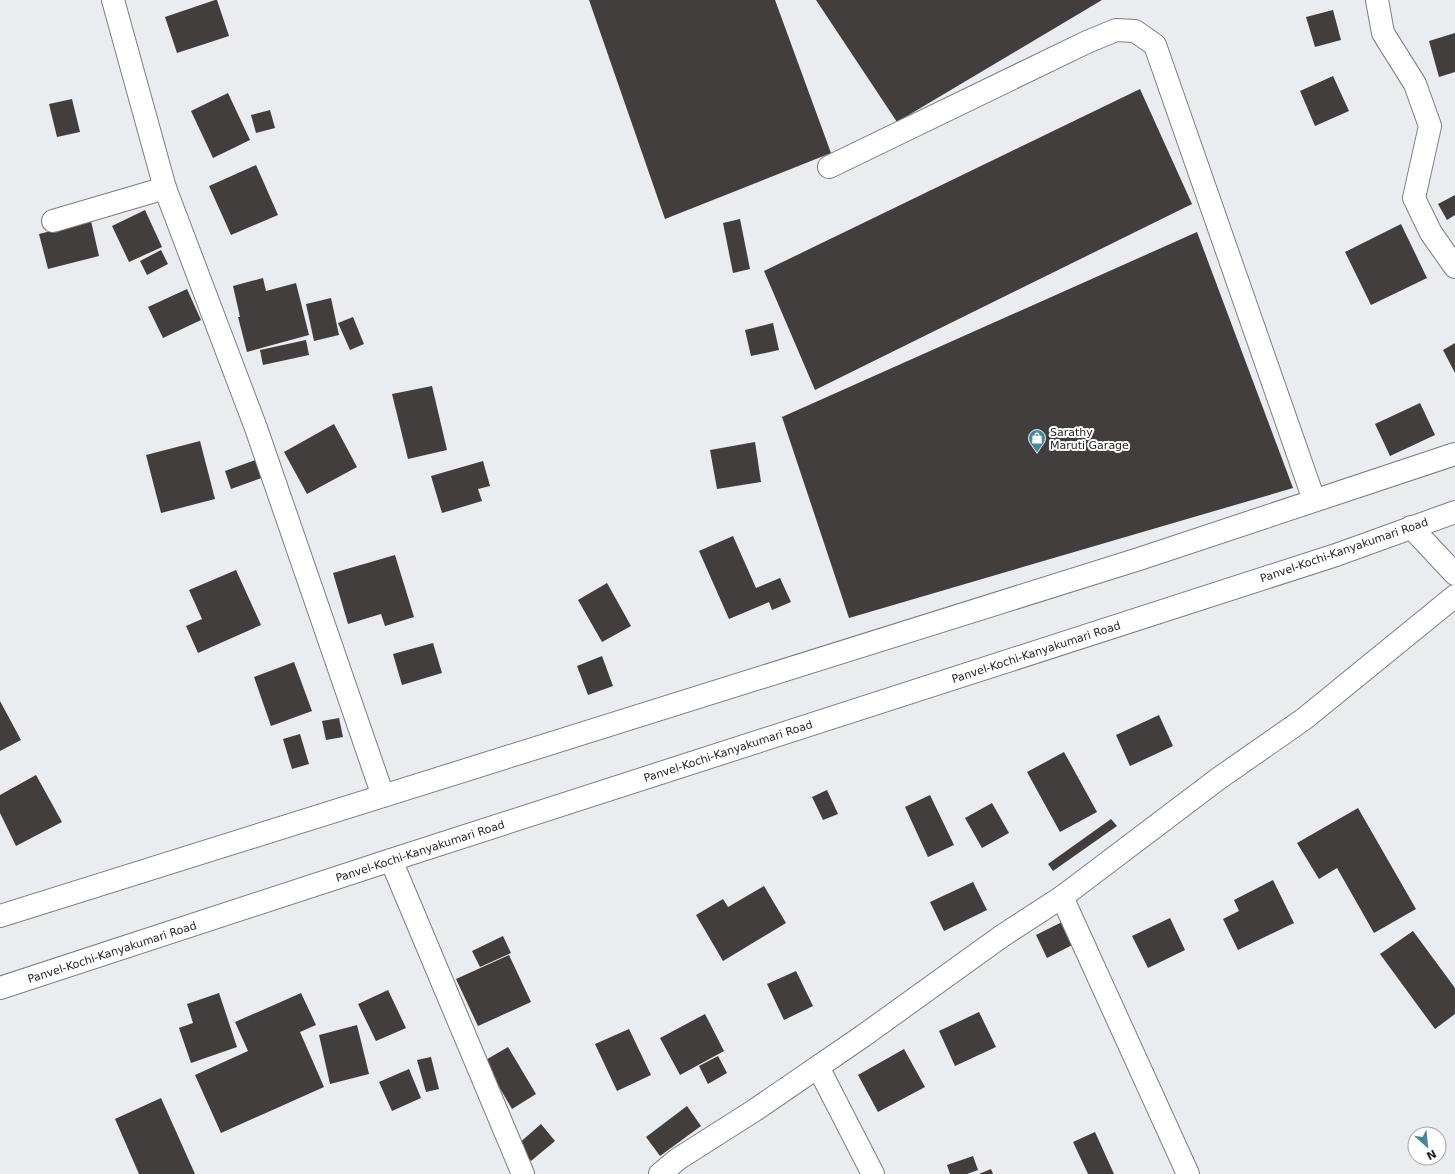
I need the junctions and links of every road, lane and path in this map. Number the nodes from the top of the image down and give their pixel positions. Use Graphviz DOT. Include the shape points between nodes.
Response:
graph roads {
  1 [pos="113,0"];
  2 [pos="1378,0"];
  3 [pos="830,167"];
  4 [pos="165,188"];
  5 [pos="53,221"];
  6 [pos="1455,268"];
  7 [pos="1455,454"];
  8 [pos="1314,500"];
  9 [pos="1455,512"];
  10 [pos="1411,527"];
  11 [pos="1455,574"];
  12 [pos="1455,596"];
  13 [pos="383,796"];
  14 [pos="391,860"];
  15 [pos="1062,897"];
  16 [pos="0,916"];
  17 [pos="0,988"];
  18 [pos="818,1067"];
  19 [pos="523,1174"];
  20 [pos="660,1174"];
  21 [pos="873,1174"];
  22 [pos="1188,1174"];
  1 -- 4 [label="main road"];
  2 -- 6 [label="main road" via="1383,33 1415,84 1430,126 1414,198 1431,233"];
  3 -- 8 [label="main road" via="1087,42 1116,30 1135,31 1154,45"];
  4 -- 5 [label="main road"];
  4 -- 13 [label="main road" via="256,428"];
  7 -- 8 [label="main road"];
  8 -- 13 [label="main road" via="1131,561"];
  9 -- 10 [label="main road, Panvel-Kochi-Kanyakumari Road"];
  10 -- 11 [label="main road"];
  10 -- 14 [label="main road, Panvel-Kochi-Kanyakumari Road" via="1336,555"];
  12 -- 15 [label="main road" via="1304,719 1218,779"];
  13 -- 16 [label="main road"];
  14 -- 17 [label="main road, Panvel-Kochi-Kanyakumari Road"];
  14 -- 19 [label="main road"];
  15 -- 18 [label="main road" via="1002,936"];
  15 -- 22 [label="main road"];
  18 -- 20 [label="main road" via="678,1159"];
  18 -- 21 [label="main road"];
}
